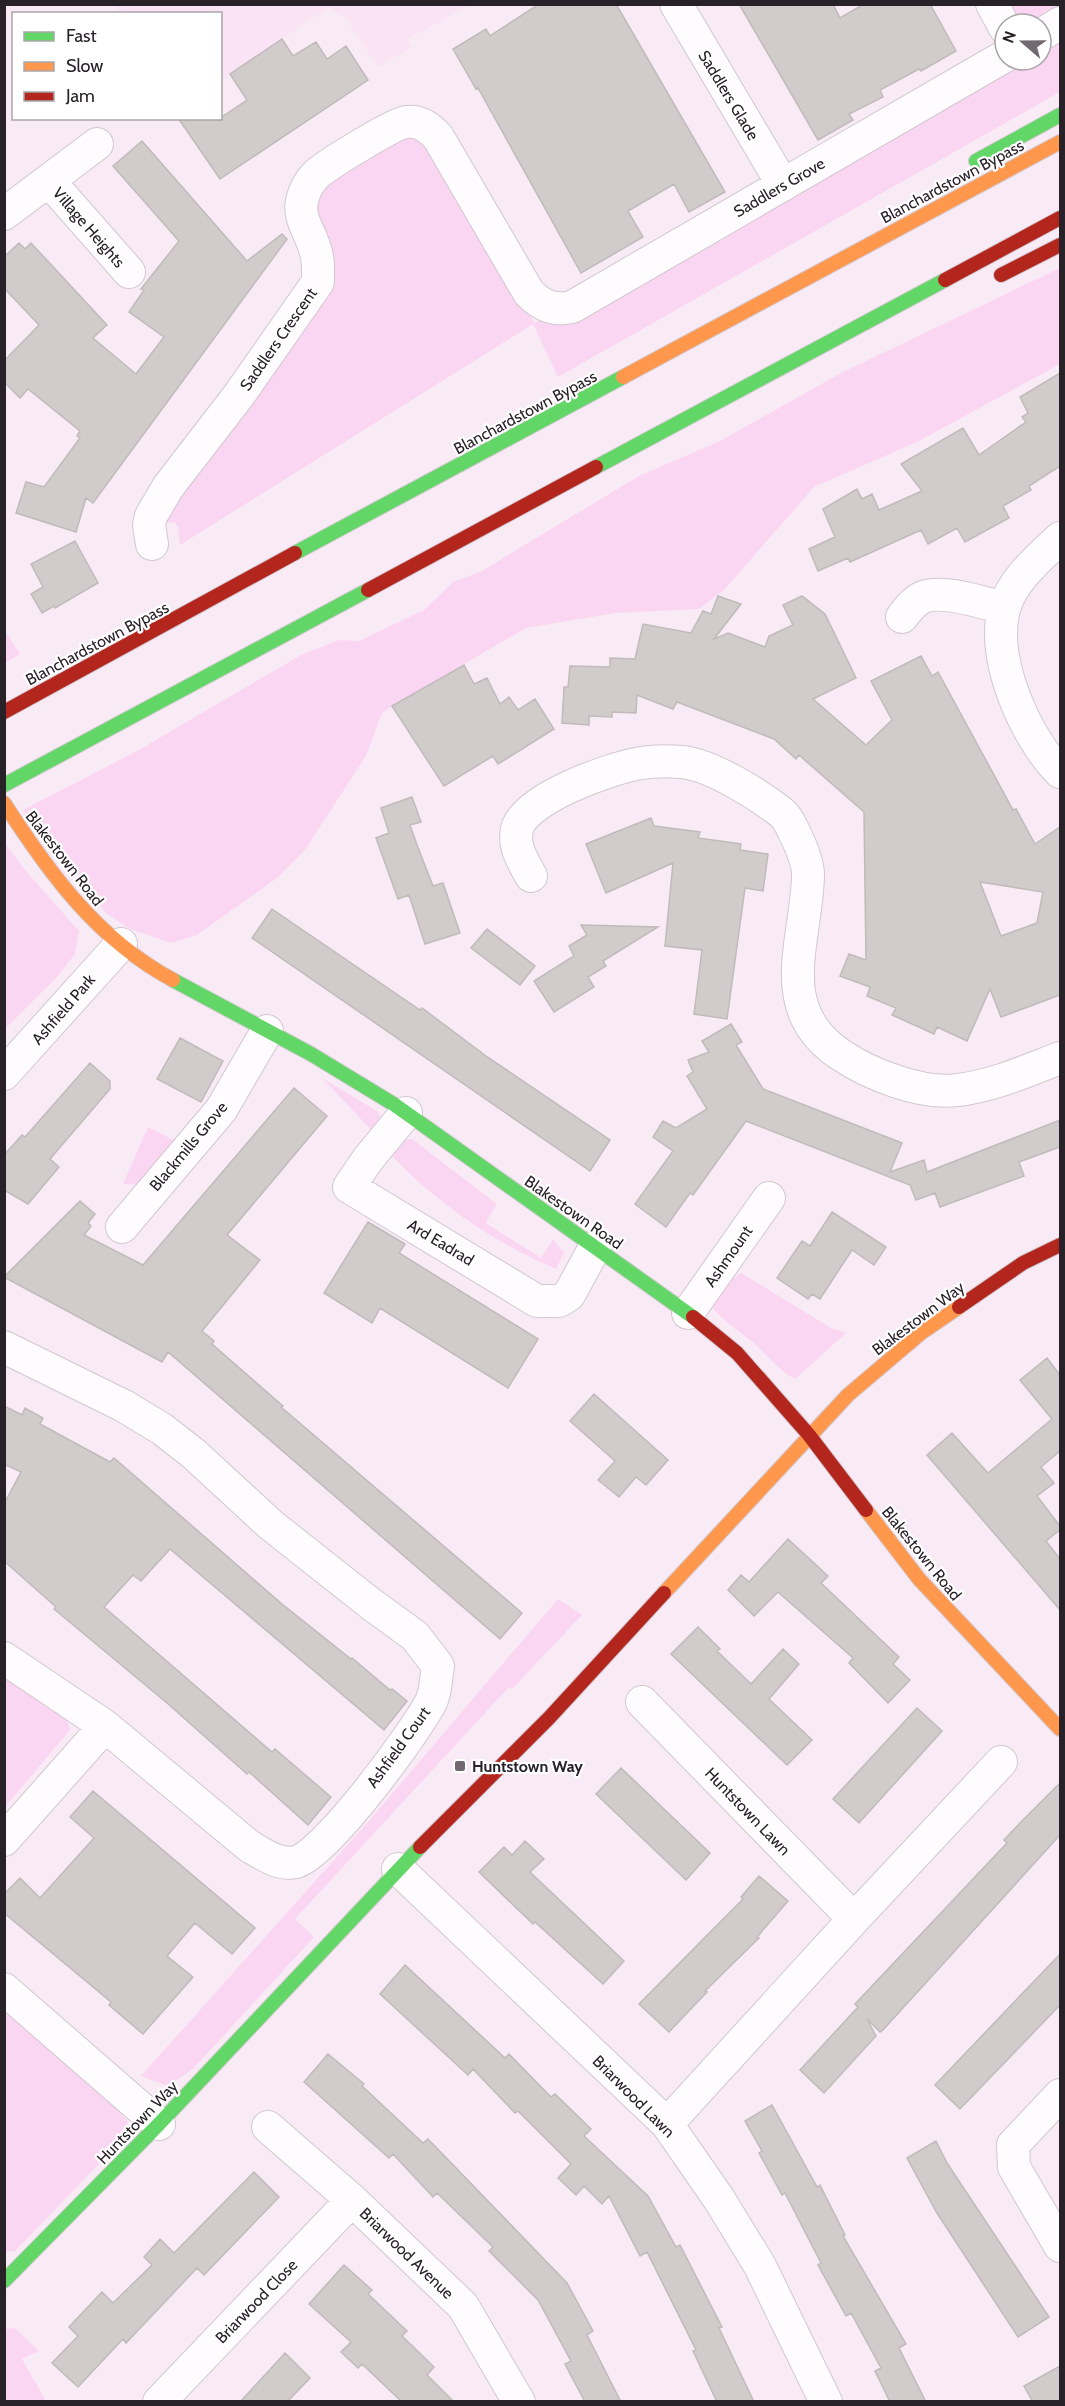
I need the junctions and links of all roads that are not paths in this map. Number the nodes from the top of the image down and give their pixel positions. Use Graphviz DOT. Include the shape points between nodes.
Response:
graph roads {
  1 [pos="676,4"];
  2 [pos="993,64"];
  3 [pos="1060,115"];
  4 [pos="1060,142"];
  5 [pos="97,144"];
  6 [pos="967,166"];
  7 [pos="49,181"];
  8 [pos="783,185"];
  9 [pos="4,214"];
  10 [pos="1060,218"];
  11 [pos="1060,245"];
  12 [pos="129,272"];
  13 [pos="987,282"];
  14 [pos="551,308"];
  15 [pos="797,375"];
  16 [pos="707,407"];
  17 [pos="1060,538"];
  18 [pos="288,541"];
  19 [pos="152,544"];
  20 [pos="1005,608"];
  21 [pos="192,610"];
  22 [pos="903,617"];
  23 [pos="4,712"];
  24 [pos="1060,772"];
  25 [pos="4,785"];
  26 [pos="4,803"];
  27 [pos="531,876"];
  28 [pos="121,944"];
  29 [pos="267,1031"];
  30 [pos="1060,1058"];
  31 [pos="4,1074"];
  32 [pos="406,1113"];
  33 [pos="769,1198"];
  34 [pos="126,1209"];
  35 [pos="1060,1245"];
  36 [pos="595,1247"];
  37 [pos="688,1313"];
  38 [pos="4,1347"];
  39 [pos="809,1435"];
  40 [pos="4,1658"];
  41 [pos="642,1702"];
  42 [pos="105,1726"];
  43 [pos="1060,1729"];
  44 [pos="1001,1762"];
  45 [pos="4,1840"];
  46 [pos="398,1869"];
  47 [pos="854,1919"];
  48 [pos="4,1989"];
  49 [pos="1060,2095"];
  50 [pos="159,2124"];
  51 [pos="667,2124"];
  52 [pos="268,2127"];
  53 [pos="352,2200"];
  54 [pos="1060,2246"];
  55 [pos="4,2281"];
  56 [pos="159,2402"];
  57 [pos="519,2402"];
  58 [pos="826,2402"];
  1 -- 8 [label="street, Saddlers Glade"];
  2 -- 8 [label="street, Saddlers Grove"];
  3 -- 6 [label="main road"];
  4 -- 21 [label="main road, Blanchardstown Bypass"];
  5 -- 7 [label="street, Village Heights"];
  7 -- 9 [label="street, Village Heights"];
  7 -- 12 [label="street, Village Heights"];
  8 -- 14 [label="street, Saddlers Grove" via="572,307"];
  10 -- 16 [label="main road"];
  11 -- 13 [label="main road"];
  14 -- 19 [label="street, Saddlers Crescent" via="527,291 438,137 415,122 391,127 317,174 306,189 302,217 319,264 318,282 168,487 151,516"];
  15 -- 16 [label="main road"];
  16 -- 25 [label="main road"];
  17 -- 20 [label="street" via="1031,566"];
  18 -- 21 [label="main road"];
  20 -- 22 [label="street" via="934,595 916,602"];
  20 -- 24 [label="street" via="1001,646 1014,694 1039,745"];
  21 -- 23 [label="main road, Blanchardstown Bypass"];
  26 -- 28 [label="main road, Blakestown Road" via="78,906"];
  27 -- 30 [label="street" via="516,847 523,815 544,800 596,776 642,763 683,762 717,774 756,795 785,815 799,840 808,873 796,970 798,989 812,1025 839,1054 904,1083 954,1091"];
  28 -- 29 [label="main road, Blakestown Road" via="161,973"];
  28 -- 31 [label="street, Ashfield Park"];
  29 -- 32 [label="main road, Blakestown Road"];
  29 -- 34 [label="street, Blackmills Grove" via="221,1110"];
  32 -- 36 [label="main road, Blakestown Road"];
  32 -- 36 [label="street, Ard Eadrad" via="349,1187 537,1301 559,1301 569,1295"];
  33 -- 37 [label="street, Ashmount"];
  35 -- 39 [label="main road, Blakestown Way" via="1023,1263 921,1334 848,1395"];
  36 -- 37 [label="main road, Blakestown Road"];
  37 -- 39 [label="main road, Blakestown Road" via="737,1353"];
  38 -- 42 [label="street, Ashfield Court" via="162,1429 271,1525 415,1636 438,1666 432,1700 388,1765 321,1846 295,1862 284,1863 249,1846"];
  39 -- 43 [label="main road, Blakestown Road" via="919,1579"];
  39 -- 46 [label="main road, Huntstown Way" via="549,1718"];
  40 -- 42 [label="street, Ashfield Court"];
  41 -- 47 [label="street, Huntstown Lawn"];
  42 -- 45 [label="street"];
  44 -- 47 [label="street"];
  46 -- 50 [label="main road, Huntstown Way"];
  46 -- 51 [label="street, Briarwood Lawn"];
  47 -- 51 [label="street"];
  48 -- 50 [label="street"];
  49 -- 54 [label="street" via="1013,2145 1014,2167"];
  50 -- 55 [label="main road, Huntstown Way"];
  51 -- 58 [label="street, Briarwood Lawn" via="760,2266"];
  52 -- 53 [label="street, Briarwood Avenue"];
  53 -- 56 [label="street, Briarwood Close"];
  53 -- 57 [label="street, Briarwood Avenue" via="463,2306"];
}
